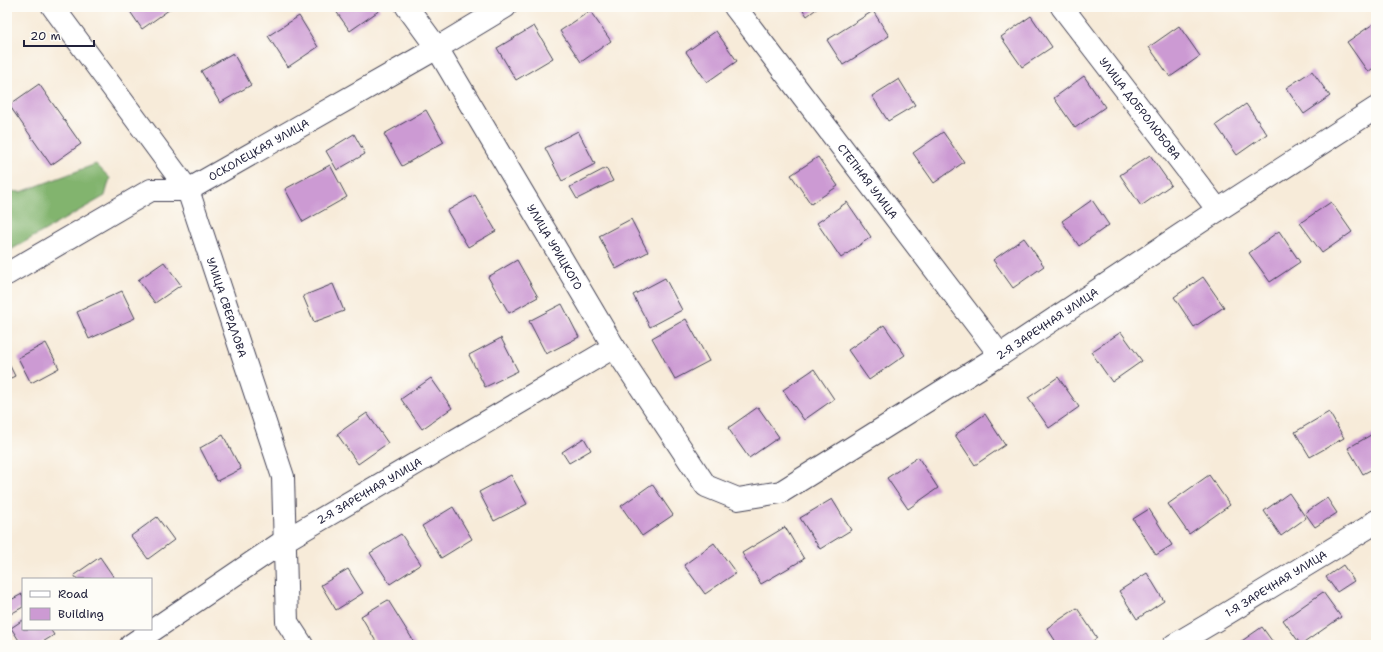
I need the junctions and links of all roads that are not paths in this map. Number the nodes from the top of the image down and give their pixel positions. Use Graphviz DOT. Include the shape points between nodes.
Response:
graph roads {
  1 [pos="53,7"];
  2 [pos="407,7"];
  3 [pos="505,7"];
  4 [pos="735,7"];
  5 [pos="1062,7"];
  6 [pos="437,48"];
  7 [pos="1376,108"];
  8 [pos="188,190"];
  9 [pos="1218,210"];
  10 [pos="7,274"];
  11 [pos="614,347"];
  12 [pos="1000,355"];
  13 [pos="706,486"];
  14 [pos="1376,521"];
  15 [pos="284,541"];
  16 [pos="131,645"];
  17 [pos="302,645"];
  18 [pos="1174,645"];
  1 -- 8 [label="street, УЛИЦА СВЕРДЛОВА"];
  2 -- 6 [label="street, УЛИЦА УРИЦКОГО"];
  3 -- 6 [label="street, ОСКОЛЕЦКАЯ УЛИЦА"];
  4 -- 12 [label="street, СТЕПНАЯ УЛИЦА"];
  5 -- 9 [label="street, УЛИЦА ДОБРОЛЮБОВА"];
  6 -- 8 [label="street, ОСКОЛЕЦКАЯ УЛИЦА"];
  6 -- 11 [label="street, УЛИЦА УРИЦКОГО"];
  7 -- 9 [label="street, 2-Я ЗАРЕЧНАЯ УЛИЦА"];
  8 -- 10 [label="street, ОСКОЛЕЦКАЯ УЛИЦА" via="152,190"];
  8 -- 15 [label="street, УЛИЦА СВЕРДЛОВА" via="283,477"];
  9 -- 12 [label="street, 2-Я ЗАРЕЧНАЯ УЛИЦА"];
  11 -- 13 [label="street, УЛИЦА УРИЦКОГО"];
  11 -- 15 [label="street, 2-Я ЗАРЕЧНАЯ УЛИЦА"];
  12 -- 13 [label="street, 2-Я ЗАРЕЧНАЯ УЛИЦА" via="782,492 738,499"];
  14 -- 18 [label="street, 1-Я ЗАРЕЧНАЯ УЛИЦА"];
  15 -- 16 [label="street, 2-Я ЗАРЕЧНАЯ УЛИЦА"];
  15 -- 17 [label="street, УЛИЦА СВЕРДЛОВА" via="287,622"];
}
